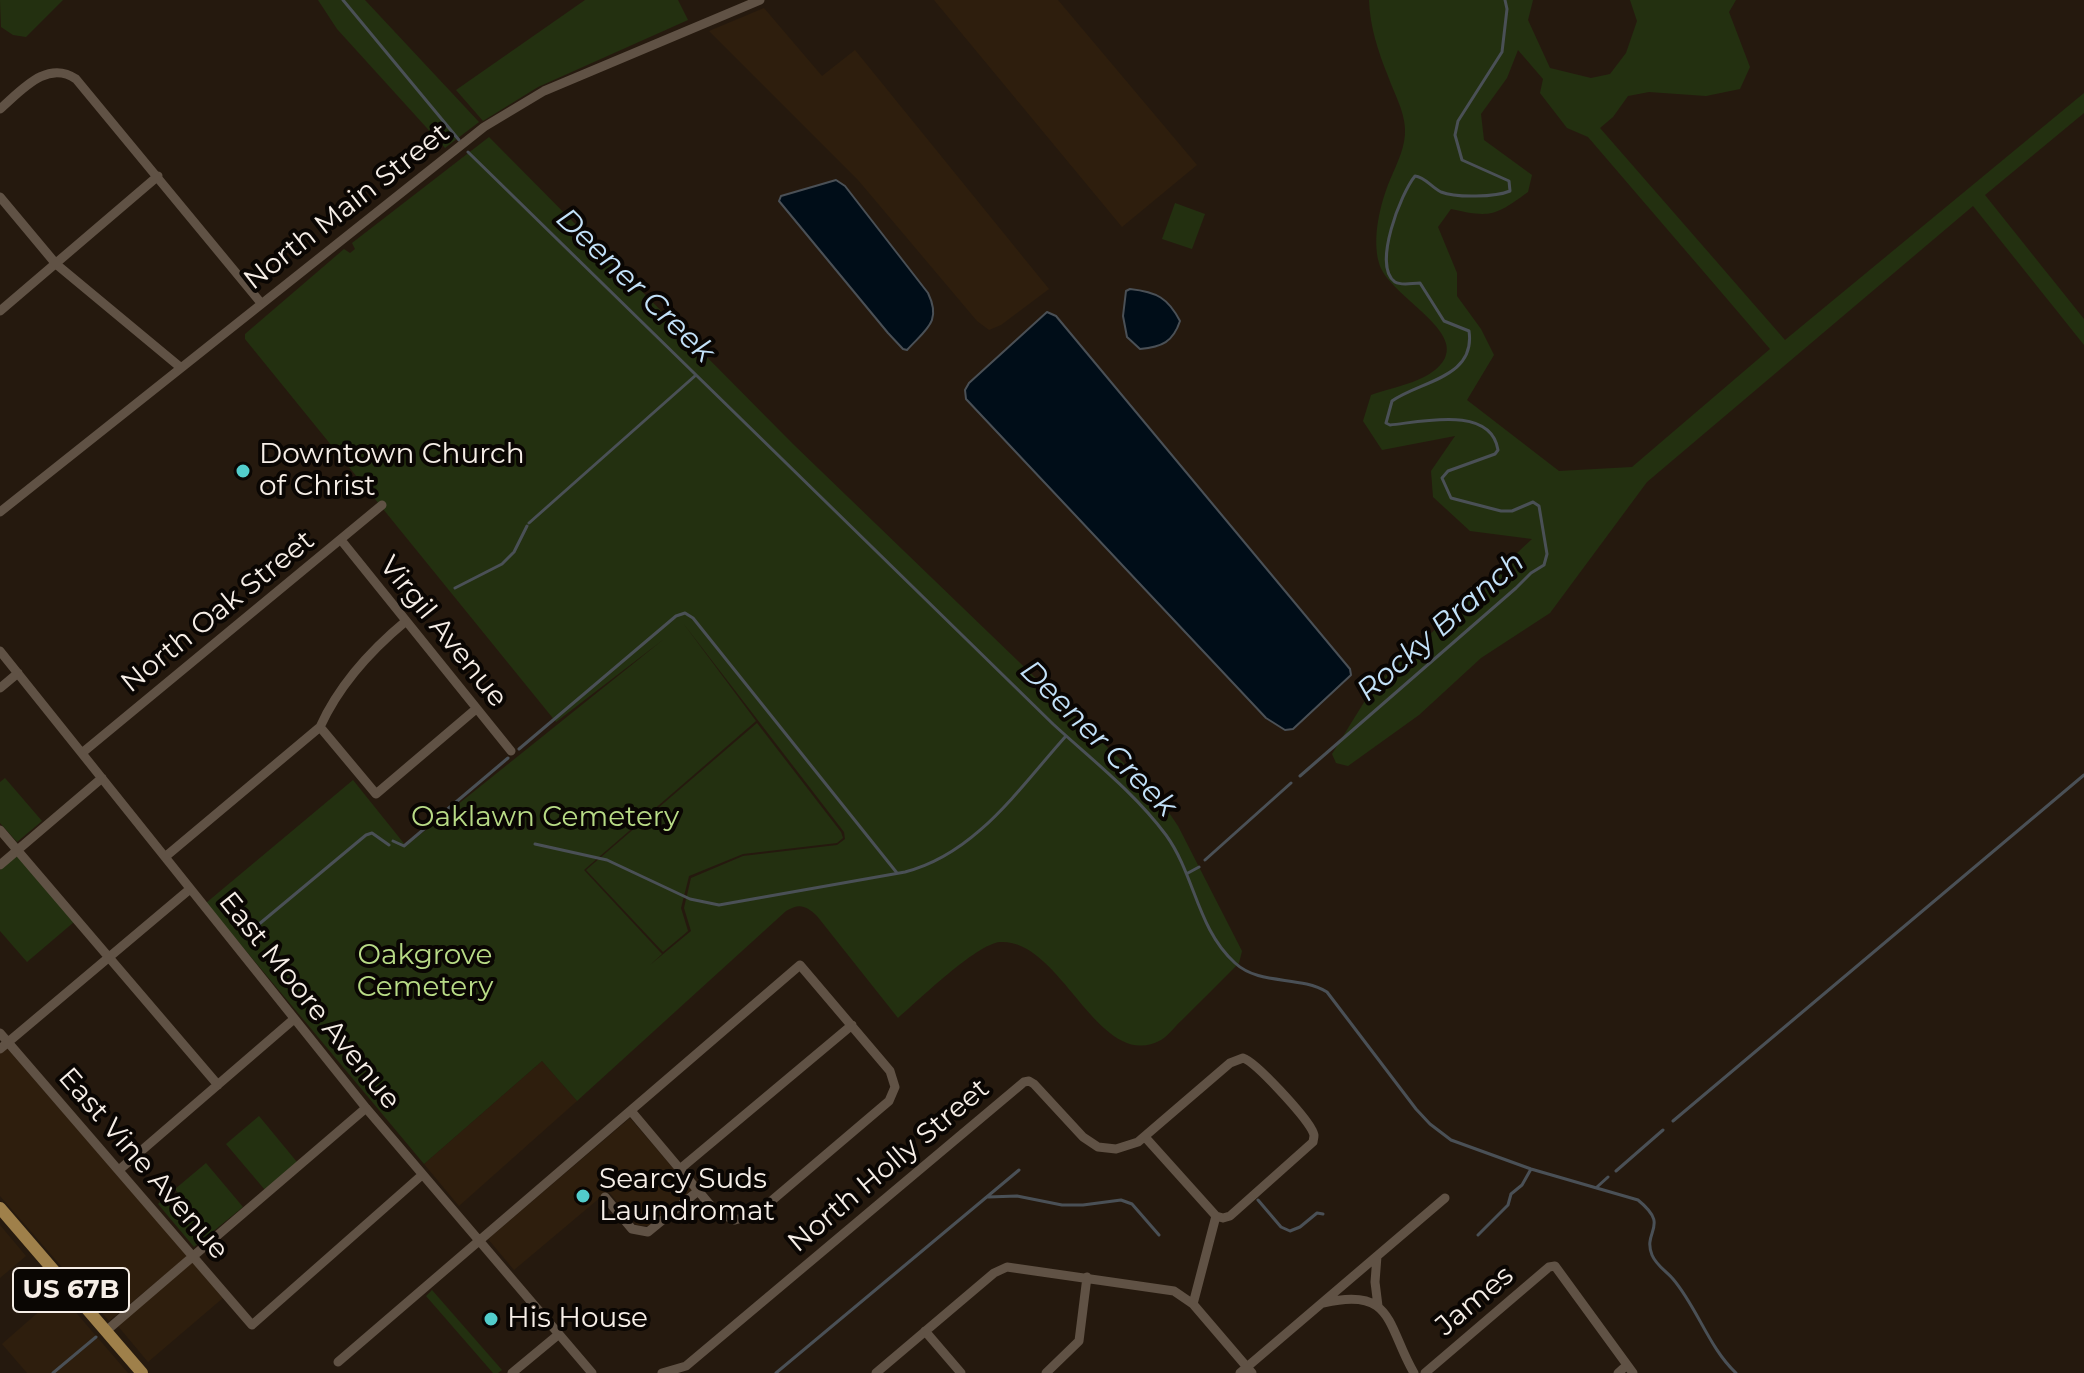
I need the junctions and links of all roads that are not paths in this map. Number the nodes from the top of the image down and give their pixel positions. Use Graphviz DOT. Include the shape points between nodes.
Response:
graph roads {
  1 [pos="760,0"];
  2 [pos="0,109"];
  3 [pos="158,176"];
  4 [pos="0,197"];
  5 [pos="56,264"];
  6 [pos="261,303"];
  7 [pos="0,311"];
  8 [pos="180,367"];
  9 [pos="382,505"];
  10 [pos="0,512"];
  11 [pos="341,540"];
  12 [pos="406,621"];
  13 [pos="0,651"];
  14 [pos="18,673"];
  15 [pos="0,688"];
  16 [pos="476,709"];
  17 [pos="320,727"];
  18 [pos="511,751"];
  19 [pos="82,753"];
  20 [pos="102,778"];
  21 [pos="0,830"];
  22 [pos="18,850"];
  23 [pos="165,857"];
  24 [pos="0,865"];
  25 [pos="190,889"];
  26 [pos="109,957"];
  27 [pos="294,1019"];
  28 [pos="852,1025"];
  29 [pos="0,1033"];
  30 [pos="4,1045"];
  31 [pos="218,1085"];
  32 [pos="366,1108"];
  33 [pos="631,1111"];
  34 [pos="1145,1137"];
  35 [pos="680,1169"];
  36 [pos="119,1170"];
  37 [pos="422,1175"];
  38 [pos="698,1191"];
  39 [pos="605,1197"];
  40 [pos="1445,1198"];
  41 [pos="0,1208"];
  42 [pos="1216,1216"];
  43 [pos="479,1241"];
  44 [pos="193,1256"];
  45 [pos="1377,1256"];
  46 [pos="1087,1277"];
  47 [pos="1322,1303"];
  48 [pos="1193,1304"];
  49 [pos="1378,1306"];
  50 [pos="106,1331"];
  51 [pos="925,1331"];
  52 [pos="559,1334"];
  53 [pos="338,1362"];
  54 [pos="1630,1369"];
  55 [pos="1247,1371"];
  56 [pos="142,1373"];
  57 [pos="512,1373"];
  58 [pos="592,1373"];
  59 [pos="662,1373"];
  60 [pos="876,1373"];
  61 [pos="961,1373"];
  62 [pos="1046,1373"];
  63 [pos="1414,1373"];
  64 [pos="1425,1373"];
  65 [pos="1618,1373"];
  1 -- 6 [label="street, North Main Street" via="514,108"];
  2 -- 3 [label="street" via="41,74 67,73"];
  3 -- 5 [label="street"];
  3 -- 6 [label="street"];
  4 -- 5 [label="street"];
  5 -- 7 [label="street"];
  5 -- 8 [label="street"];
  6 -- 8 [label="street, North Main Street"];
  8 -- 10 [label="street, North Main Street"];
  9 -- 11 [label="street, North Oak Street"];
  11 -- 12 [label="street, Virgil Avenue"];
  11 -- 19 [label="street, North Oak Street"];
  12 -- 16 [label="street, Virgil Avenue"];
  12 -- 17 [label="street" via="352,675"];
  13 -- 14 [label="street, East Moore Avenue"];
  14 -- 15 [label="street"];
  14 -- 19 [label="street, East Moore Avenue"];
  16 -- 17 [label="street" via="376,794"];
  16 -- 18 [label="street, Virgil Avenue"];
  17 -- 23 [label="street"];
  19 -- 20 [label="street, East Moore Avenue"];
  20 -- 22 [label="street"];
  20 -- 23 [label="street, East Moore Avenue"];
  21 -- 22 [label="street"];
  22 -- 24 [label="street"];
  22 -- 26 [label="street"];
  23 -- 25 [label="street, East Moore Avenue"];
  25 -- 26 [label="street"];
  25 -- 27 [label="street, East Moore Avenue"];
  26 -- 30 [label="street"];
  26 -- 31 [label="street"];
  27 -- 31 [label="street"];
  27 -- 32 [label="street, East Moore Avenue"];
  28 -- 33 [label="street" via="800,965"];
  28 -- 35 [label="street"];
  28 -- 38 [label="street" via="890,1071 895,1087 889,1101 756,1214 725,1217"];
  29 -- 30 [label="street, East Vine Avenue"];
  30 -- 36 [label="street, East Vine Avenue"];
  31 -- 36 [label="street"];
  32 -- 37 [label="street, East Moore Avenue"];
  32 -- 44 [label="street"];
  33 -- 35 [label="street"];
  33 -- 43 [label="street"];
  34 -- 42 [label="street"];
  34 -- 42 [label="street" via="1230,1063 1243,1058 1255,1064 1314,1136 1310,1148 1230,1216"];
  34 -- 59 [label="street, North Holly Street" via="1116,1149 1098,1147 1034,1084 1024,1082 686,1366"];
  35 -- 38 [label="street"];
  36 -- 44 [label="street, East Vine Avenue"];
  37 -- 43 [label="street, East Moore Avenue"];
  37 -- 44 [label="street, East Vine Avenue" via="252,1325"];
  38 -- 39 [label="street" via="648,1232 632,1229"];
  40 -- 45 [label="street"];
  41 -- 50 [label="main road, US 67B"];
  42 -- 48 [label="street"];
  43 -- 52 [label="street, East Moore Avenue"];
  43 -- 53 [label="street"];
  44 -- 50 [label="street"];
  45 -- 47 [label="street"];
  45 -- 49 [label="street"];
  46 -- 48 [label="street" via="1174,1291"];
  46 -- 51 [label="street" via="1007,1267"];
  46 -- 62 [label="street" via="1079,1341"];
  47 -- 49 [label="street" via="1355,1298"];
  47 -- 55 [label="street"];
  48 -- 55 [label="street"];
  49 -- 63 [label="street" via="1394,1327"];
  50 -- 56 [label="main road, US 67B"];
  51 -- 60 [label="street"];
  51 -- 61 [label="street"];
  52 -- 57 [label="street"];
  52 -- 58 [label="street, East Moore Avenue"];
  54 -- 64 [label="street, James" via="1555,1266"];
  54 -- 65 [label="street"];
}
